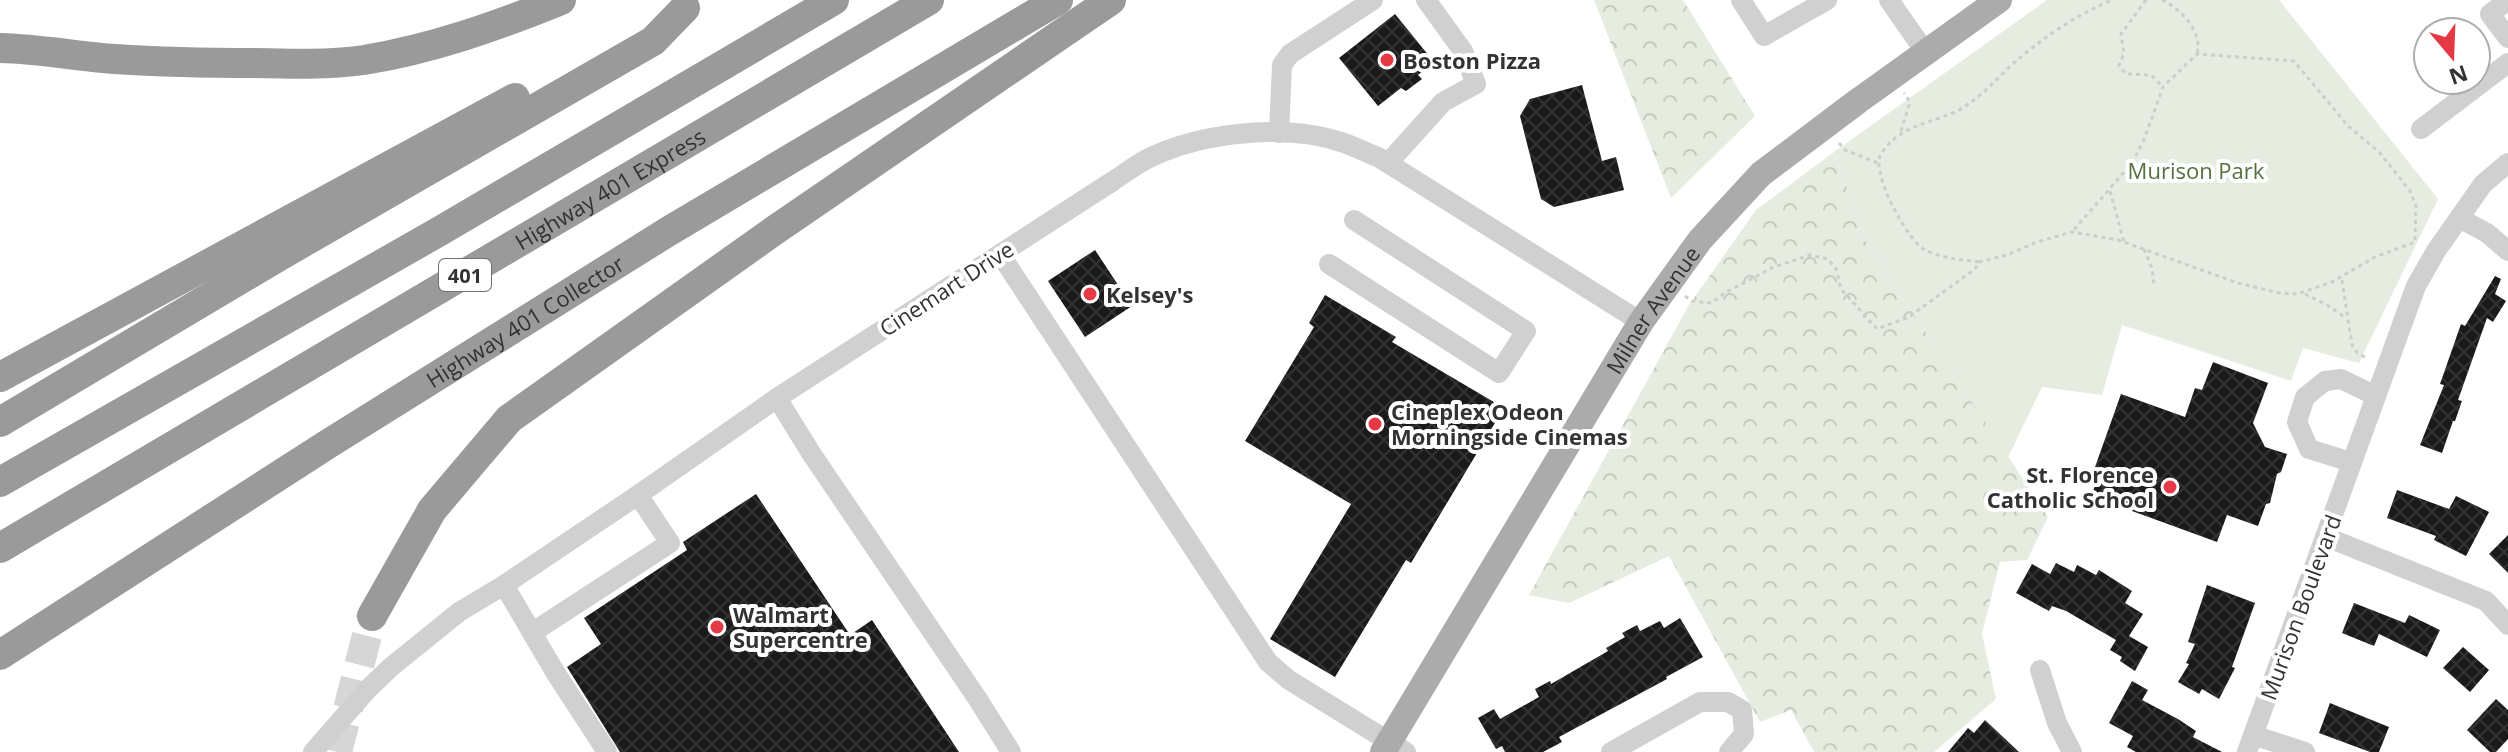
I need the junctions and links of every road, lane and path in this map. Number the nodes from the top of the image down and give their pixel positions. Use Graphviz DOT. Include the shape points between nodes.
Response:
graph roads {
  1 [pos="561,0"];
  2 [pos="834,0"];
  3 [pos="929,0"];
  4 [pos="1058,0"];
  5 [pos="1111,0"];
  6 [pos="1373,0"];
  7 [pos="1426,0"];
  8 [pos="1741,0"];
  9 [pos="1889,0"];
  10 [pos="1999,0"];
  11 [pos="2112,0"];
  12 [pos="2146,0"];
  13 [pos="2162,0"];
  14 [pos="2508,0"];
  15 [pos="1821,1"];
  16 [pos="692,4"];
  17 [pos="2508,38"];
  18 [pos="0,48"];
  19 [pos="1926,53"];
  20 [pos="2197,54"];
  21 [pos="2508,63"];
  22 [pos="2163,87"];
  23 [pos="1910,102"];
  24 [pos="2421,129"];
  25 [pos="1901,132"];
  26 [pos="1279,133"];
  27 [pos="1845,150"];
  28 [pos="1388,163"];
  29 [pos="1878,163"];
  30 [pos="2508,163"];
  31 [pos="2109,189"];
  32 [pos="2459,218"];
  33 [pos="1354,220"];
  34 [pos="2072,232"];
  35 [pos="2124,242"];
  36 [pos="2144,249"];
  37 [pos="2508,251"];
  38 [pos="1000,254"];
  39 [pos="1979,262"];
  40 [pos="1329,264"];
  41 [pos="2342,278"];
  42 [pos="2154,285"];
  43 [pos="2304,293"];
  44 [pos="1692,301"];
  45 [pos="2346,318"];
  46 [pos="1641,322"];
  47 [pos="2365,357"];
  48 [pos="0,377"];
  49 [pos="2376,396"];
  50 [pos="777,398"];
  51 [pos="0,422"];
  52 [pos="2351,462"];
  53 [pos="0,482"];
  54 [pos="638,495"];
  55 [pos="2326,537"];
  56 [pos="0,548"];
  57 [pos="504,585"];
  58 [pos="372,616"];
  59 [pos="2508,625"];
  60 [pos="533,632"];
  61 [pos="0,655"];
  62 [pos="2040,670"];
  63 [pos="2250,743"];
  64 [pos="1393,748"];
  65 [pos="313,752"];
  66 [pos="607,752"];
  67 [pos="1011,752"];
  68 [pos="1611,752"];
  69 [pos="1729,752"];
  70 [pos="2072,752"];
  71 [pos="2305,752"];
  1 -- 18 [label="highway" via="431,46 362,60 211,63"];
  2 -- 53 [label="highway, 401"];
  3 -- 56 [label="highway, Highway 401 Express / 401"];
  4 -- 61 [label="highway, Highway 401 Collector" via="669,231"];
  5 -- 58 [label="highway" via="509,419 432,510"];
  6 -- 26 [label="street" via="1290,54 1282,65"];
  7 -- 28 [label="street" via="1463,51 1476,84 1443,102"];
  8 -- 15 [label="street" via="1764,36"];
  9 -- 19 [label="street"];
  10 -- 19 [label="main road, Milner Avenue"];
  11 -- 25 [label="path" via="2030,49 1959,110"];
  12 -- 22 [label="path" via="2121,34 2124,53 2119,66 2126,74 2151,75"];
  13 -- 20 [label="path" via="2179,9 2188,22 2199,42"];
  14 -- 17 [label="street" via="2490,14"];
  16 -- 48 [label="highway"];
  16 -- 51 [label="highway" via="653,41"];
  19 -- 46 [label="main road, Milner Avenue" via="1761,174 1700,240"];
  20 -- 22 [label="path"];
  20 -- 41 [label="path" via="2294,61 2410,191 2416,206 2415,242 2375,257"];
  21 -- 24 [label="street"];
  22 -- 31 [label="path" via="2142,146"];
  23 -- 25 [label="path"];
  25 -- 29 [label="path"];
  26 -- 28 [label="street, Cinemart Drive" via="1341,142"];
  26 -- 38 [label="street, Cinemart Drive" via="1241,133 1148,158"];
  27 -- 29 [label="path"];
  28 -- 46 [label="street, Cinemart Drive"];
  29 -- 39 [label="path" via="1890,202 1915,242 1950,258"];
  30 -- 32 [label="street, Murison Boulevard" via="2483,184"];
  31 -- 34 [label="path"];
  31 -- 35 [label="path"];
  32 -- 37 [label="street"];
  32 -- 49 [label="street, Murison Boulevard" via="2416,286"];
  33 -- 40 [label="street" via="1526,331 1499,373"];
  34 -- 35 [label="path"];
  34 -- 39 [label="path"];
  35 -- 36 [label="path"];
  36 -- 42 [label="path"];
  36 -- 43 [label="path" via="2238,283"];
  38 -- 50 [label="street, Cinemart Drive"];
  38 -- 64 [label="street" via="1268,662"];
  39 -- 44 [label="path" via="1909,317 1877,329 1841,289 1828,259 1810,255 1774,267 1712,303"];
  41 -- 43 [label="path"];
  41 -- 45 [label="path"];
  43 -- 45 [label="path"];
  45 -- 47 [label="path" via="2352,345"];
  46 -- 64 [label="main road, Milner Avenue"];
  49 -- 52 [label="street, Murison Boulevard"];
  49 -- 52 [label="street" via="2341,379 2325,381 2305,397 2297,422 2309,449"];
  50 -- 54 [label="street, Cinemart Drive"];
  50 -- 67 [label="street"];
  52 -- 55 [label="street, Murison Boulevard"];
  54 -- 57 [label="street, Cinemart Drive"];
  54 -- 60 [label="street" via="670,543"];
  55 -- 59 [label="street" via="2486,601"];
  55 -- 63 [label="street, Murison Boulevard"];
  57 -- 60 [label="street"];
  57 -- 65 [label="street, Cinemart Drive" via="459,612 391,667"];
  60 -- 66 [label="street"];
  62 -- 70 [label="street"];
  63 -- 71 [label="street"];
  68 -- 69 [label="street" via="1700,702 1728,702 1742,710 1744,734"];
}
